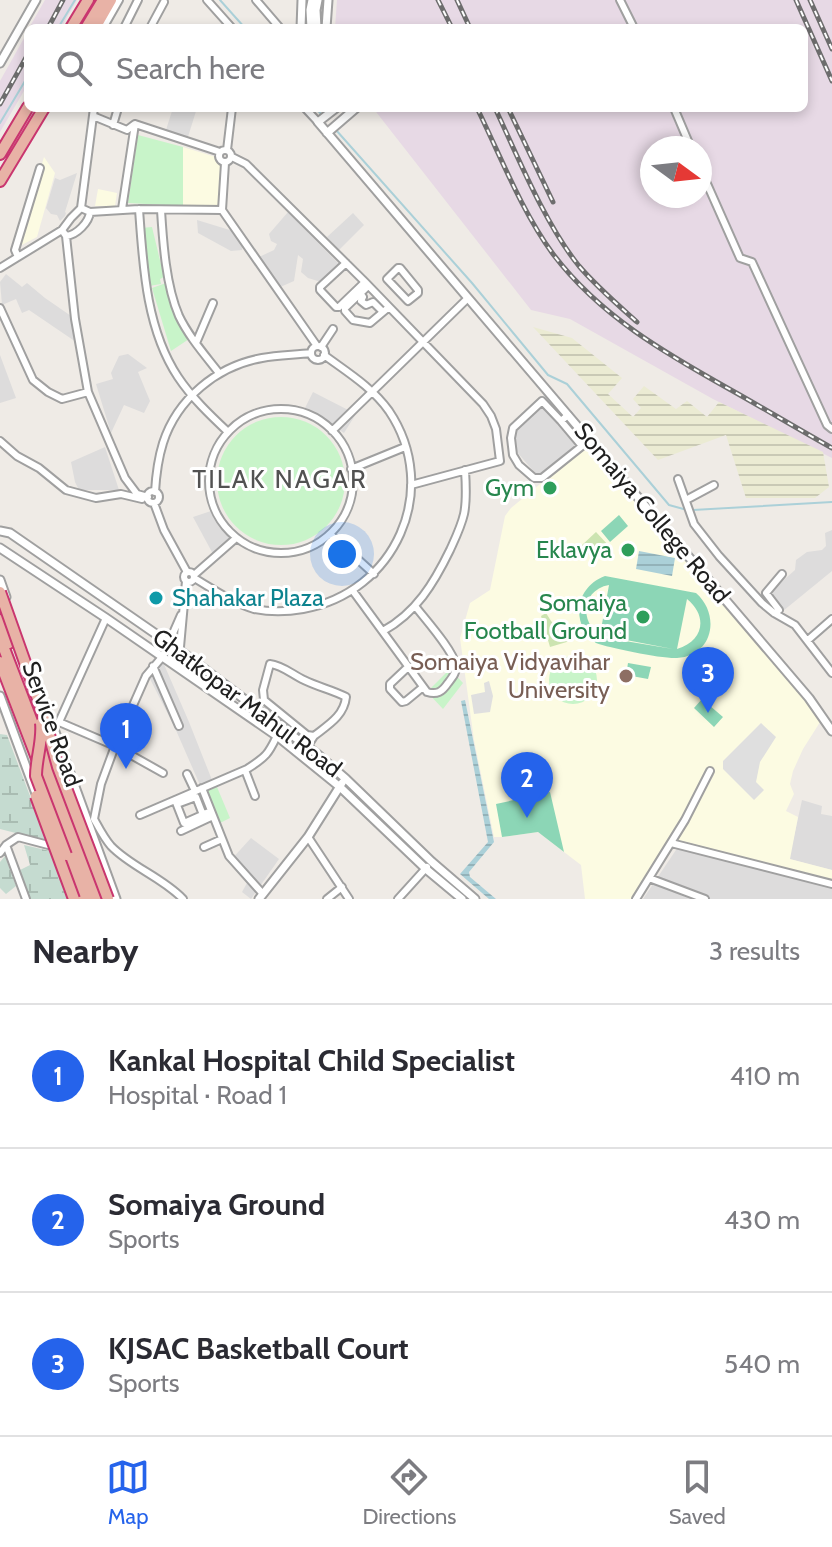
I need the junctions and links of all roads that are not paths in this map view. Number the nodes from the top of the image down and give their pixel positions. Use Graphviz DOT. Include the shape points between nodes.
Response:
graph roads {
  1 [pos="36,0"];
  2 [pos="85,0"];
  3 [pos="96,0"];
  4 [pos="103,0"];
  5 [pos="111,0"];
  6 [pos="119,0"];
  7 [pos="138,0"];
  8 [pos="207,0"];
  9 [pos="256,0"];
  10 [pos="302,0"];
  11 [pos="312,0"];
  12 [pos="318,0"];
  13 [pos="328,0"];
  14 [pos="620,0"];
  15 [pos="164,2"];
  16 [pos="71,24"];
  17 [pos="81,24"];
  18 [pos="88,24"];
  19 [pos="97,24"];
  20 [pos="105,24"];
  21 [pos="126,24"];
  22 [pos="152,24"];
  23 [pos="228,24"];
  24 [pos="277,24"];
  25 [pos="301,24"];
  26 [pos="311,24"];
  27 [pos="317,24"];
  28 [pos="326,24"];
  29 [pos="632,24"];
  30 [pos="0,63"];
  31 [pos="25,112"];
  32 [pos="42,112"];
  33 [pos="94,112"];
  34 [pos="116,112"];
  35 [pos="231,112"];
  36 [pos="312,112"];
  37 [pos="331,112"];
  38 [pos="353,112"];
  39 [pos="676,112"];
  40 [pos="93,116"];
  41 [pos="323,118"];
  42 [pos="112,124"];
  43 [pos="135,124"];
  44 [pos="332,129"];
  45 [pos="686,136"];
  46 [pos="224,151"];
  47 [pos="0,154"];
  48 [pos="232,157"];
  49 [pos="225,163"];
  50 [pos="40,168"];
  51 [pos="0,181"];
  52 [pos="712,195"];
  53 [pos="81,208"];
  54 [pos="122,209"];
  55 [pos="139,209"];
  56 [pos="161,210"];
  57 [pos="222,210"];
  58 [pos="90,212"];
  59 [pos="64,233"];
  60 [pos="18,257"];
  61 [pos="346,263"];
  62 [pos="0,268"];
  63 [pos="389,281"];
  64 [pos="366,284"];
  65 [pos="360,293"];
  66 [pos="376,294"];
  67 [pos="468,298"];
  68 [pos="213,303"];
  69 [pos="0,308"];
  70 [pos="386,309"];
  71 [pos="333,329"];
  72 [pos="423,342"];
  73 [pos="196,343"];
  74 [pos="317,350"];
  75 [pos="219,373"];
  76 [pos="88,392"];
  77 [pos="372,392"];
  78 [pos="550,394"];
  79 [pos="191,395"];
  80 [pos="542,401"];
  81 [pos="568,415"];
  82 [pos="561,421"];
  83 [pos="832,429"];
  84 [pos="332,431"];
  85 [pos="228,432"];
  86 [pos="0,441"];
  87 [pos="585,443"];
  88 [pos="405,447"];
  89 [pos="351,469"];
  90 [pos="465,470"];
  91 [pos="678,479"];
  92 [pos="411,485"];
  93 [pos="714,485"];
  94 [pos="150,500"];
  95 [pos="686,502"];
  96 [pos="0,531"];
  97 [pos="330,534"];
  98 [pos="235,539"];
  99 [pos="0,548"];
  100 [pos="374,574"];
  101 [pos="782,574"];
  102 [pos="192,575"];
  103 [pos="0,580"];
  104 [pos="353,591"];
  105 [pos="0,592"];
  106 [pos="100,595"];
  107 [pos="0,606"];
  108 [pos="415,606"];
  109 [pos="93,609"];
  110 [pos="774,613"];
  111 [pos="181,615"];
  112 [pos="106,618"];
  113 [pos="832,619"];
  114 [pos="0,620"];
  115 [pos="383,631"];
  116 [pos="0,638"];
  117 [pos="808,640"];
  118 [pos="169,643"];
  119 [pos="179,650"];
  120 [pos="163,656"];
  121 [pos="0,662"];
  122 [pos="172,663"];
  123 [pos="153,666"];
  124 [pos="408,667"];
  125 [pos="832,672"];
  126 [pos="0,677"];
  127 [pos="423,687"];
  128 [pos="0,696"];
  129 [pos="179,726"];
  130 [pos="832,731"];
  131 [pos="279,732"];
  132 [pos="314,736"];
  133 [pos="60,746"];
  134 [pos="115,746"];
  135 [pos="307,747"];
  136 [pos="26,750"];
  137 [pos="45,751"];
  138 [pos="43,770"];
  139 [pos="245,770"];
  140 [pos="710,771"];
  141 [pos="163,773"];
  142 [pos="187,774"];
  143 [pos="346,779"];
  144 [pos="340,787"];
  145 [pos="198,790"];
  146 [pos="255,796"];
  147 [pos="176,802"];
  148 [pos="212,814"];
  149 [pos="140,815"];
  150 [pos="203,815"];
  151 [pos="90,821"];
  152 [pos="395,826"];
  153 [pos="181,831"];
  154 [pos="388,833"];
  155 [pos="308,837"];
  156 [pos="222,839"];
  157 [pos="671,843"];
  158 [pos="6,845"];
  159 [pos="52,846"];
  160 [pos="204,847"];
  161 [pos="0,853"];
  162 [pos="432,862"];
  163 [pos="426,869"];
  164 [pos="649,878"];
  165 [pos="832,884"];
  166 [pos="342,887"];
  167 [pos="174,889"];
  168 [pos="261,896"];
  169 [pos="26,899"];
  170 [pos="73,899"];
  171 [pos="82,899"];
  172 [pos="91,899"];
  173 [pos="100,899"];
  174 [pos="108,899"];
  175 [pos="116,899"];
  176 [pos="167,899"];
  177 [pos="183,899"];
  178 [pos="327,899"];
  179 [pos="349,899"];
  180 [pos="398,899"];
  181 [pos="462,899"];
  182 [pos="475,899"];
  183 [pos="636,899"];
  184 [pos="705,899"];
  1 -- 30 [label="street"];
  2 -- 16 [label="highway"];
  3 -- 17 [label="highway"];
  4 -- 18 [label="highway"];
  5 -- 19 [label="highway"];
  6 -- 20 [label="street"];
  7 -- 21 [label="street"];
  8 -- 23 [label="street"];
  9 -- 24 [label="street"];
  10 -- 25 [label="street"];
  11 -- 26 [label="street"];
  12 -- 27 [label="street"];
  13 -- 28 [label="street"];
  14 -- 29 [label="street"];
  15 -- 22 [label="street"];
  31 -- 47 [label="highway"];
  32 -- 51 [label="highway"];
  33 -- 40 [label="street"];
  34 -- 42 [label="street"];
  35 -- 46 [label="street"];
  36 -- 41 [label="street"];
  37 -- 41 [label="street"];
  38 -- 44 [label="street"];
  39 -- 45 [label="street"];
  40 -- 42 [label="street"];
  40 -- 53 [label="street"];
  41 -- 44 [label="street, Somaiya College Road"];
  42 -- 43 [label="street" via="127,130"];
  43 -- 46 [label="street"];
  43 -- 54 [label="street"];
  44 -- 67 [label="street, Somaiya College Road"];
  46 -- 48 [label="street"];
  46 -- 49 [label="street" via="219,158"];
  48 -- 49 [label="street"];
  48 -- 61 [label="street" via="246,164"];
  49 -- 57 [label="street"];
  50 -- 60 [label="street" via="15,250"];
  52 -- 83 [label="street" via="740,258 752,262"];
  53 -- 58 [label="street"];
  53 -- 59 [label="street"];
  54 -- 55 [label="street"];
  54 -- 58 [label="street"];
  55 -- 56 [label="street"];
  55 -- 79 [label="street" via="152,316 176,375"];
  56 -- 57 [label="street"];
  56 -- 73 [label="street" via="167,272 179,316"];
  57 -- 74 [label="street"];
  58 -- 59 [label="street" via="74,235"];
  59 -- 60 [label="street"];
  59 -- 76 [label="street"];
  60 -- 62 [label="street"];
  61 -- 64 [label="street"];
  61 -- 64 [label="street" via="320,287 336,307"];
  63 -- 63 [label="street" via="400,268 419,292 407,301"];
  63 -- 66 [label="street"];
  64 -- 65 [label="street"];
  64 -- 66 [label="street"];
  65 -- 70 [label="street" via="366,305 373,302"];
  65 -- 70 [label="street" via="345,308 351,318 368,324"];
  66 -- 70 [label="street"];
  67 -- 72 [label="street"];
  67 -- 78 [label="street, Somaiya College Road"];
  68 -- 73 [label="street"];
  69 -- 76 [label="street" via="35,384 62,399"];
  70 -- 72 [label="street"];
  71 -- 74 [label="street"];
  72 -- 77 [label="street"];
  72 -- 90 [label="street" via="483,404 496,429 500,461"];
  73 -- 75 [label="street"];
  74 -- 75 [label="street" via="263,357"];
  74 -- 77 [label="street"];
  75 -- 79 [label="street"];
  76 -- 94 [label="street" via="125,478 137,494"];
  77 -- 84 [label="street"];
  77 -- 88 [label="street"];
  78 -- 80 [label="street"];
  78 -- 81 [label="street, Somaiya College Road"];
  79 -- 85 [label="street"];
  79 -- 94 [label="street" via="163,441"];
  80 -- 82 [label="street"];
  80 -- 87 [label="street" via="513,428 513,455 519,465 542,478"];
  81 -- 82 [label="street"];
  81 -- 87 [label="street, Somaiya College Road"];
  82 -- 87 [label="street"];
  84 -- 85 [label="street" via="299,411 280,409 261,412"];
  84 -- 89 [label="street"];
  85 -- 98 [label="street" via="209,474 219,518"];
  86 -- 94 [label="street" via="66,490 96,498 121,494"];
  87 -- 130 [label="street, Somaiya College Road" via="809,698"];
  88 -- 89 [label="street"];
  88 -- 92 [label="street"];
  89 -- 97 [label="street" via="352,494"];
  90 -- 92 [label="street"];
  90 -- 108 [label="street" via="463,516 436,579"];
  91 -- 95 [label="street"];
  92 -- 100 [label="street" via="401,533"];
  93 -- 95 [label="street"];
  94 -- 102 [label="street"];
  95 -- 110 [label="street" via="694,524 719,556"];
  96 -- 106 [label="street, Ghatkopar Mahul Road"];
  97 -- 98 [label="street" via="293,552 272,553"];
  97 -- 100 [label="street"];
  98 -- 102 [label="street"];
  99 -- 109 [label="street, Ghatkopar Mahul Road"];
  100 -- 104 [label="street"];
  101 -- 110 [label="street" via="766,593 779,610"];
  102 -- 104 [label="street" via="253,609 288,612 322,606"];
  102 -- 111 [label="street" via="186,581"];
  103 -- 133 [label="street, Service Road"];
  104 -- 115 [label="street"];
  105 -- 174 [label="highway, bridge"];
  106 -- 109 [label="street"];
  106 -- 118 [label="street, Ghatkopar Mahul Road"];
  107 -- 138 [label="highway, bridge" via="42,727"];
  108 -- 115 [label="street"];
  108 -- 127 [label="street" via="456,666 438,693"];
  109 -- 112 [label="street, Ghatkopar Mahul Road"];
  110 -- 117 [label="street"];
  111 -- 118 [label="street"];
  111 -- 119 [label="street"];
  112 -- 120 [label="street, Ghatkopar Mahul Road"];
  112 -- 134 [label="street" via="59,722"];
  113 -- 117 [label="street"];
  114 -- 137 [label="highway"];
  115 -- 124 [label="street"];
  116 -- 138 [label="highway"];
  117 -- 125 [label="street"];
  118 -- 119 [label="street, Ghatkopar Mahul Road"];
  118 -- 120 [label="street"];
  119 -- 122 [label="street"];
  119 -- 131 [label="street, Ghatkopar Mahul Road"];
  120 -- 122 [label="street, Ghatkopar Mahul Road"];
  120 -- 123 [label="street"];
  121 -- 138 [label="highway"];
  122 -- 131 [label="street, Ghatkopar Mahul Road"];
  123 -- 129 [label="street"];
  123 -- 134 [label="street"];
  124 -- 127 [label="street"];
  124 -- 127 [label="street" via="390,689 402,702"];
  126 -- 136 [label="highway"];
  128 -- 136 [label="street"];
  131 -- 135 [label="street, Ghatkopar Mahul Road"];
  131 -- 139 [label="street" via="271,750"];
  131 -- 144 [label="street, Ghatkopar Mahul Road"];
  132 -- 132 [label="street" via="264,700 268,665 346,697 339,715"];
  132 -- 135 [label="street"];
  133 -- 137 [label="highway"];
  133 -- 151 [label="street, Service Road"];
  134 -- 141 [label="street"];
  134 -- 151 [label="street"];
  135 -- 143 [label="street, Ghatkopar Mahul Road"];
  136 -- 138 [label="highway"];
  136 -- 159 [label="street"];
  137 -- 138 [label="highway"];
  138 -- 170 [label="highway, bridge" via="33,777 35,794"];
  138 -- 171 [label="highway, bridge" via="36,776"];
  138 -- 172 [label="highway"];
  138 -- 173 [label="highway"];
  139 -- 145 [label="street"];
  139 -- 146 [label="street"];
  140 -- 157 [label="street"];
  142 -- 145 [label="street"];
  143 -- 144 [label="street"];
  143 -- 152 [label="street, Ghatkopar Mahul Road"];
  144 -- 154 [label="street, Ghatkopar Mahul Road"];
  144 -- 155 [label="street"];
  145 -- 147 [label="street"];
  145 -- 148 [label="street"];
  147 -- 149 [label="street"];
  147 -- 150 [label="street" via="196,797"];
  147 -- 150 [label="street" via="184,823"];
  148 -- 150 [label="street"];
  148 -- 153 [label="street"];
  148 -- 156 [label="street"];
  151 -- 167 [label="street" via="117,852"];
  151 -- 175 [label="street, Service Road"];
  152 -- 154 [label="street"];
  152 -- 162 [label="street, Ghatkopar Mahul Road"];
  154 -- 163 [label="street, Ghatkopar Mahul Road"];
  155 -- 166 [label="street"];
  155 -- 168 [label="street"];
  156 -- 160 [label="street"];
  156 -- 168 [label="street"];
  157 -- 164 [label="street"];
  157 -- 165 [label="street"];
  158 -- 159 [label="street" via="18,837"];
  158 -- 161 [label="street"];
  158 -- 169 [label="street"];
  159 -- 170 [label="street"];
  162 -- 163 [label="street"];
  162 -- 182 [label="street, Ghatkopar Mahul Road"];
  163 -- 180 [label="street"];
  163 -- 181 [label="street, Ghatkopar Mahul Road"];
  164 -- 183 [label="street"];
  164 -- 184 [label="street"];
  166 -- 178 [label="street"];
  166 -- 179 [label="street"];
  167 -- 176 [label="street"];
  167 -- 177 [label="street"];
}
